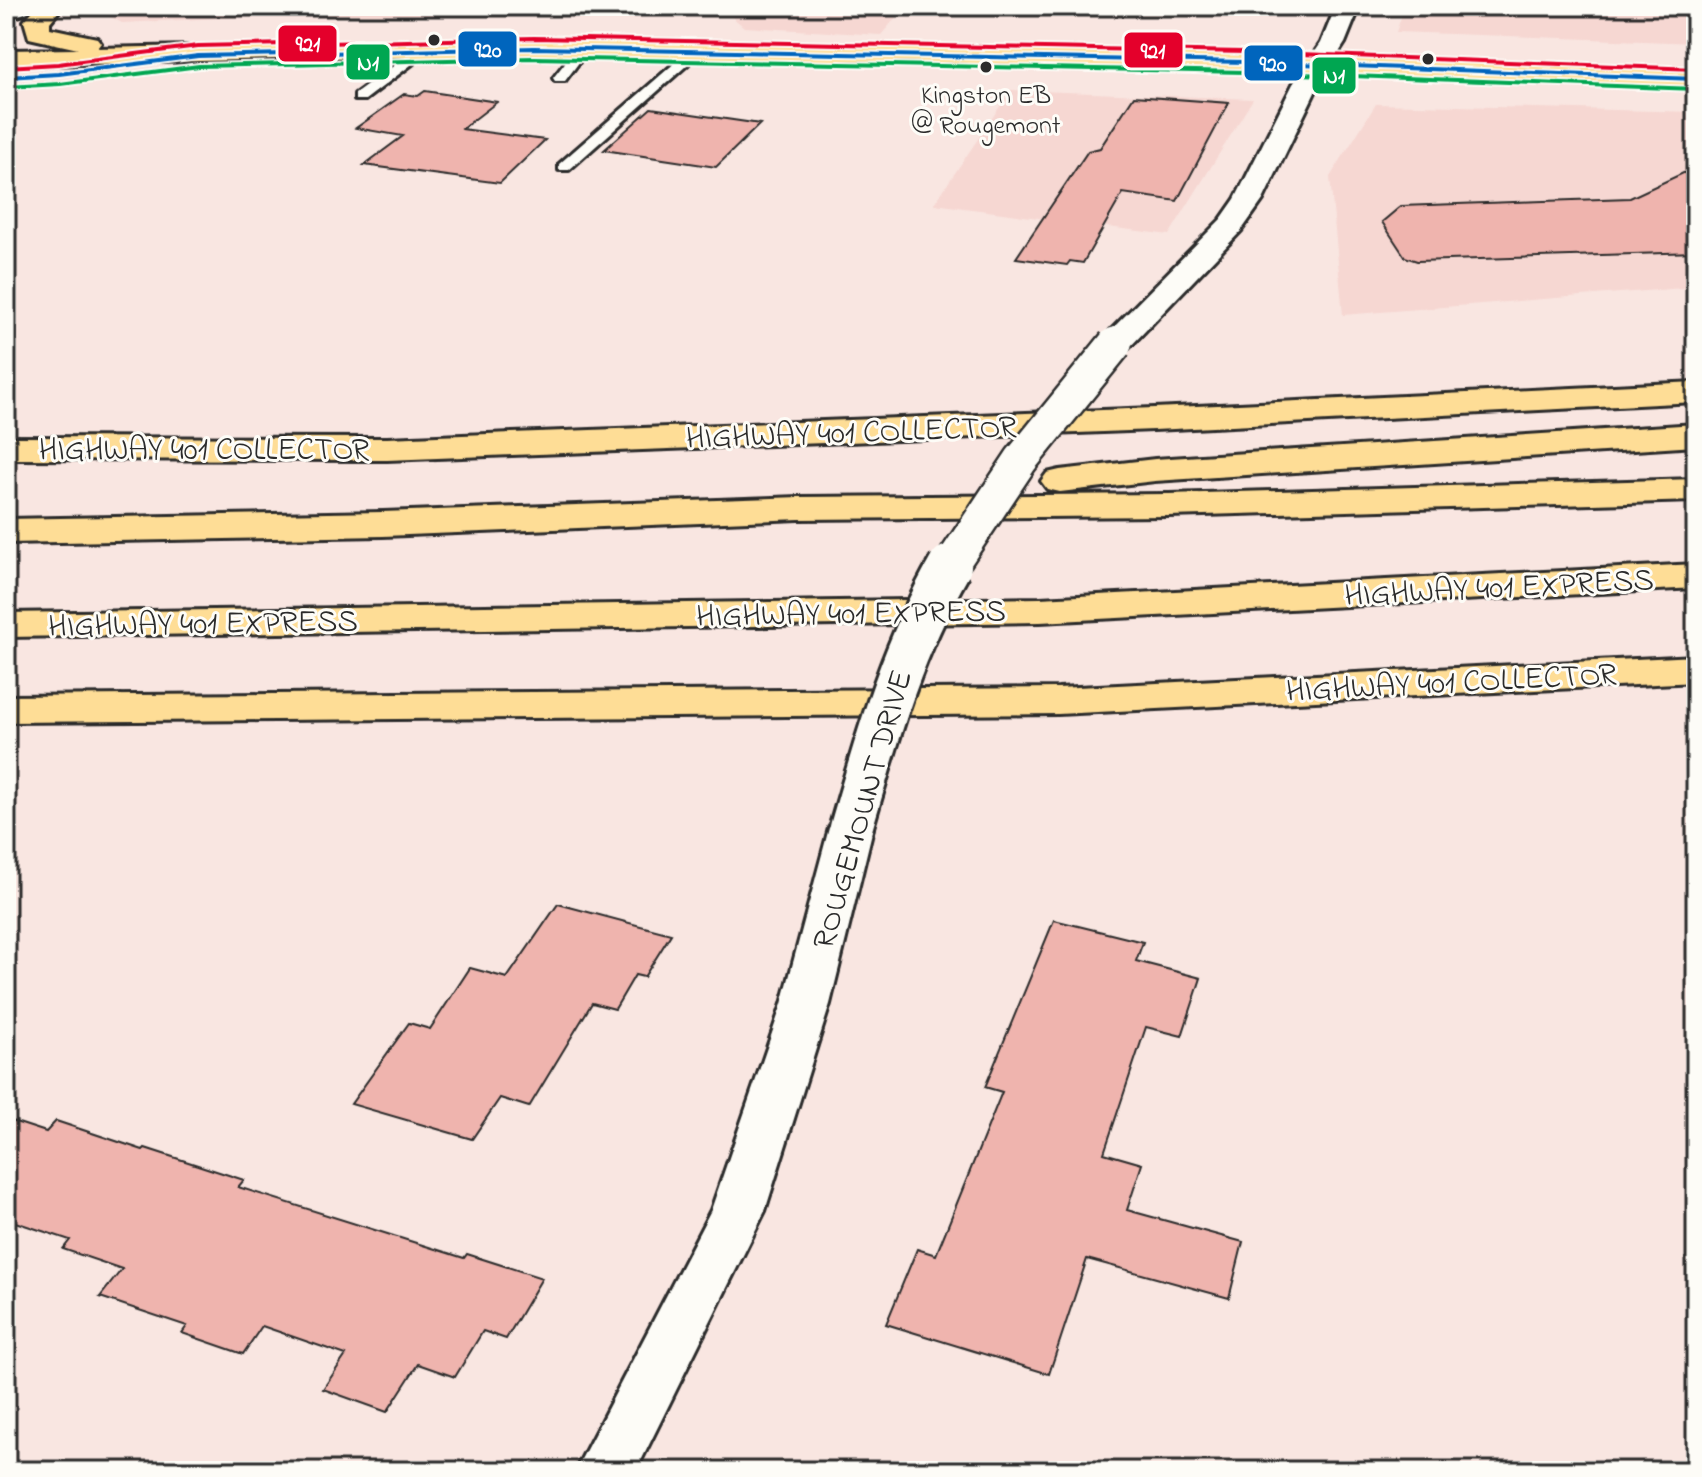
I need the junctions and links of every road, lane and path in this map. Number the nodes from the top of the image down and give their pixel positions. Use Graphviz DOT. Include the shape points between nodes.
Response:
graph roads {
  1 [pos="21,6"];
  2 [pos="51,6"];
  3 [pos="1348,6"];
  4 [pos="6,14"];
  5 [pos="426,49"];
  6 [pos="583,49"];
  7 [pos="698,50"];
  8 [pos="198,56"];
  9 [pos="6,58"];
  10 [pos="1318,64"];
  11 [pos="6,77"];
  12 [pos="560,78"];
  13 [pos="1696,79"];
  14 [pos="360,97"];
  15 [pos="564,167"];
  16 [pos="1696,392"];
  17 [pos="1696,435"];
  18 [pos="6,448"];
  19 [pos="1696,490"];
  20 [pos="799,508"];
  21 [pos="6,531"];
  22 [pos="1696,576"];
  23 [pos="6,625"];
  24 [pos="1696,669"];
  25 [pos="6,709"];
  26 [pos="605,1471"];
  1 -- 4 [label="main road"];
  2 -- 8 [label="main road" via="37,21 38,33"];
  3 -- 10 [label="street, ROUGEMOUNT DRIVE"];
  5 -- 6 [label="main road"];
  5 -- 8 [label="main road"];
  5 -- 14 [label="lane"];
  6 -- 7 [label="main road"];
  6 -- 12 [label="lane"];
  7 -- 10 [label="main road"];
  7 -- 15 [label="lane"];
  8 -- 9 [label="main road"];
  8 -- 11 [label="main road"];
  10 -- 13 [label="main road"];
  10 -- 26 [label="street, ROUGEMOUNT DRIVE, bridge" via="1231,225 1059,408 976,523 936,593 896,676 806,1004 738,1211"];
  16 -- 18 [label="main road, HIGHWAY 401 COLLECTOR" via="387,449"];
  17 -- 20 [label="main road" via="1155,470"];
  19 -- 20 [label="main road" via="1169,505"];
  20 -- 21 [label="main road"];
  22 -- 23 [label="main road, HIGHWAY 401 EXPRESS" via="1040,610"];
  24 -- 25 [label="main road, HIGHWAY 401 COLLECTOR" via="1058,701"];
}
